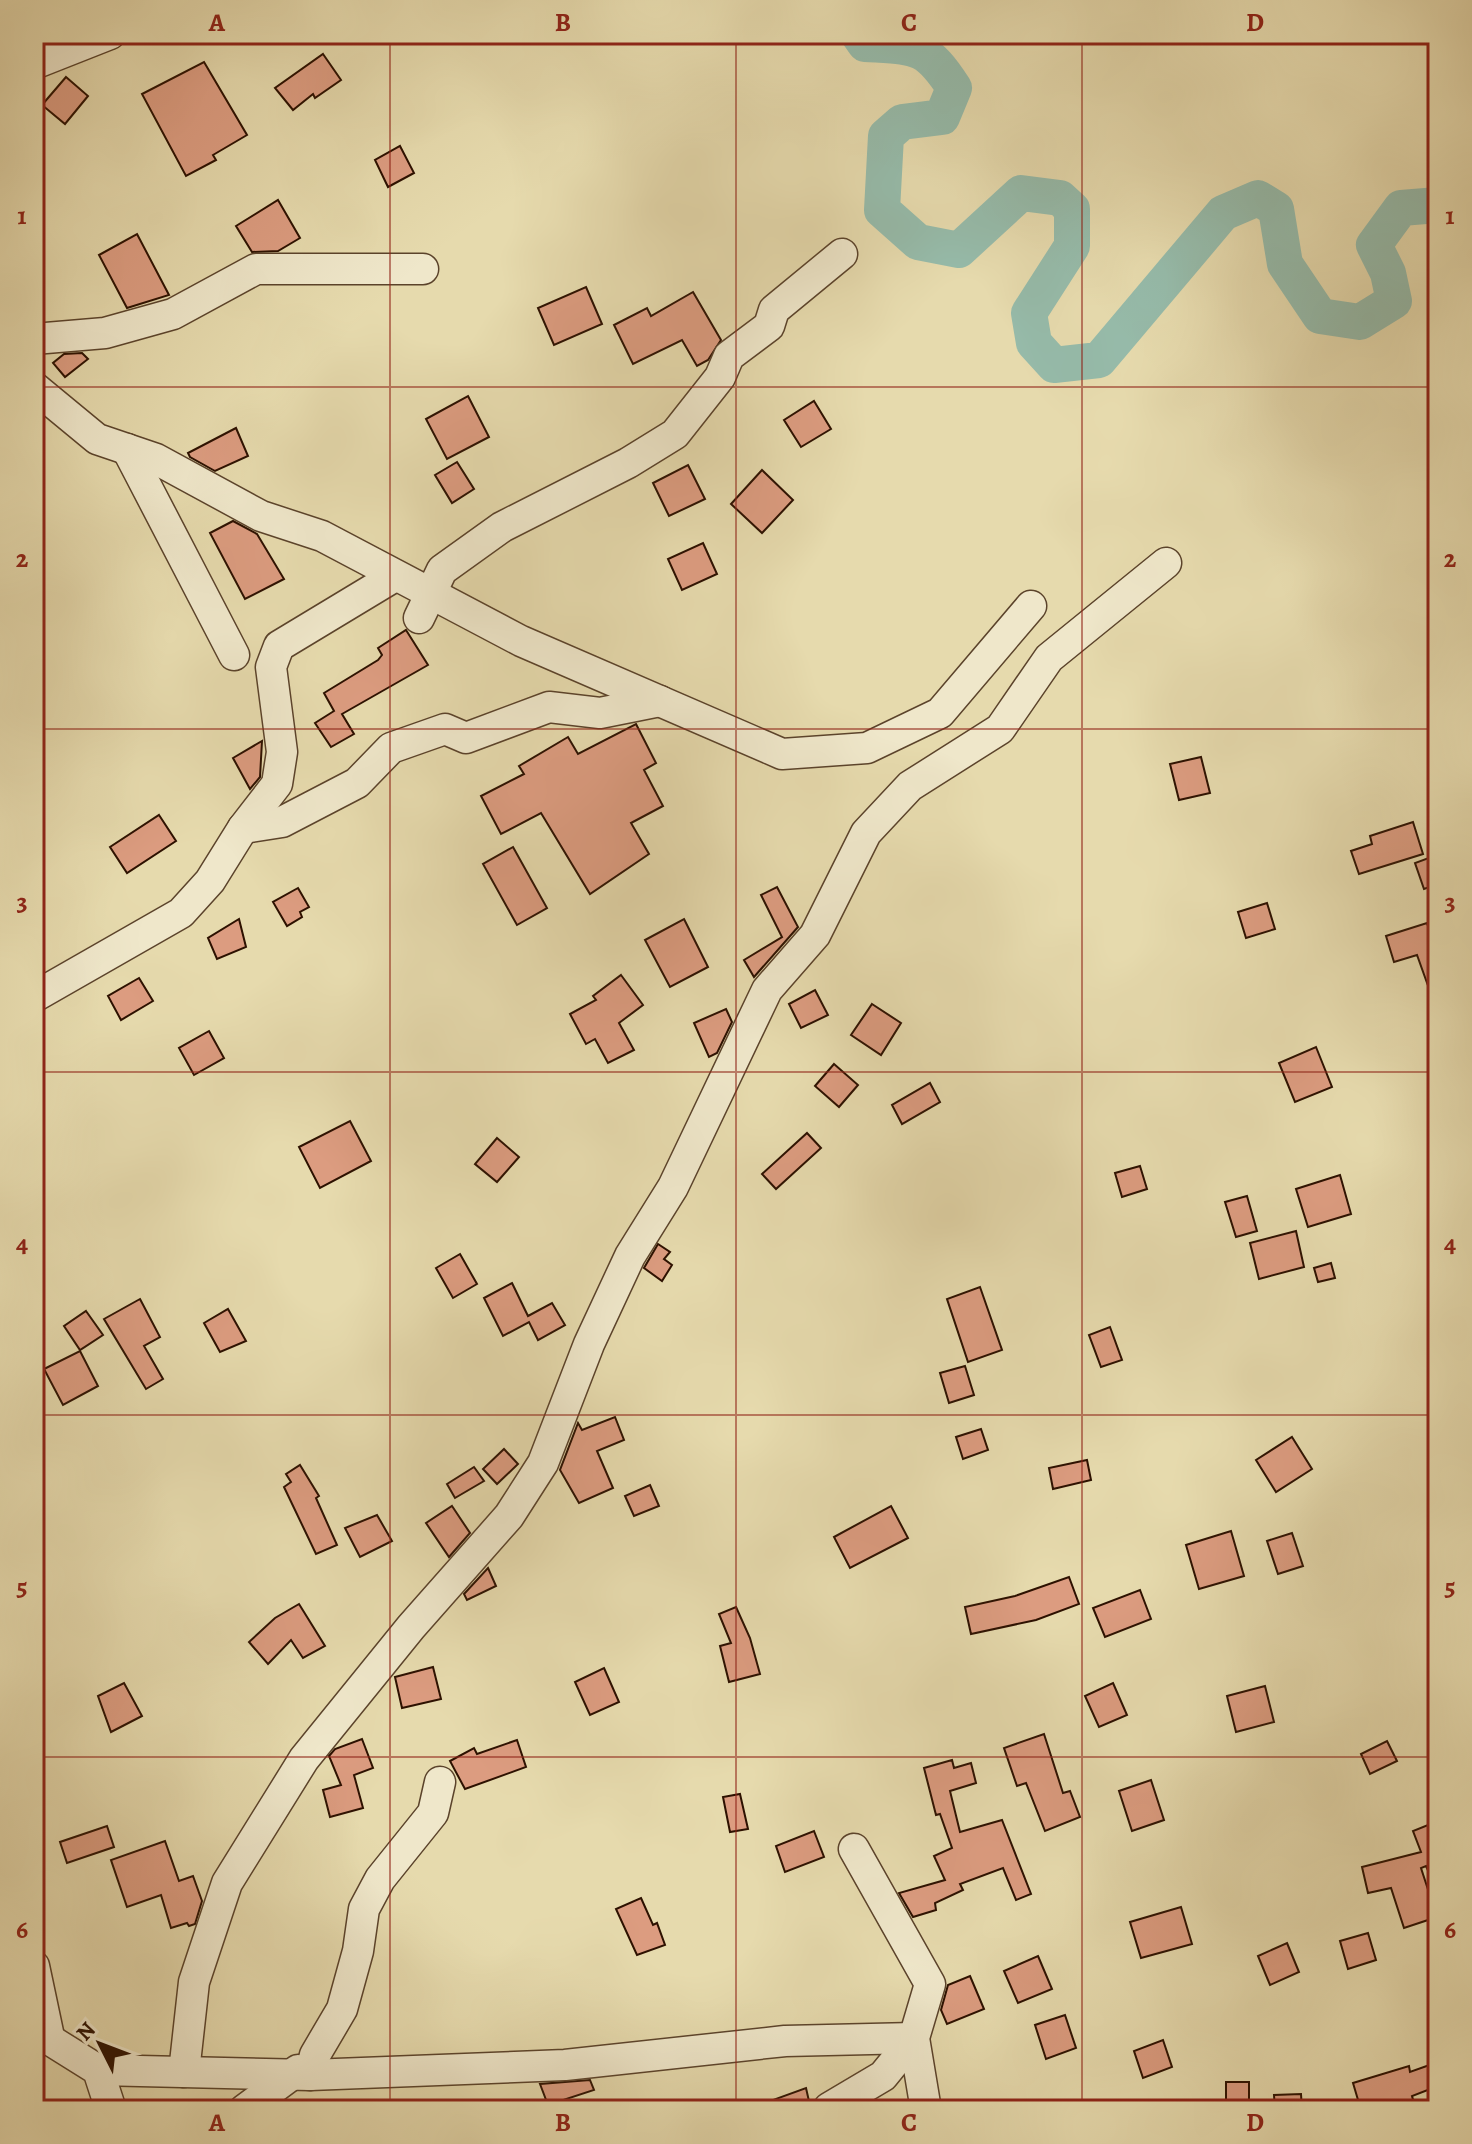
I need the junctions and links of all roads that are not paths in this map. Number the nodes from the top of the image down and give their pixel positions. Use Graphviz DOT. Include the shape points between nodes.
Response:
graph roads {
  1 [pos="110,34"];
  2 [pos="34,64"];
  3 [pos="842,254"];
  4 [pos="423,269"];
  5 [pos="34,339"];
  6 [pos="34,387"];
  7 [pos="127,449"];
  8 [pos="1166,563"];
  9 [pos="395,576"];
  10 [pos="433,592"];
  11 [pos="1031,606"];
  12 [pos="419,618"];
  13 [pos="234,655"];
  14 [pos="660,701"];
  15 [pos="243,828"];
  16 [pos="34,997"];
  17 [pos="440,1782"];
  18 [pos="854,1849"];
  19 [pos="34,1966"];
  20 [pos="42,2034"];
  21 [pos="914,2038"];
  22 [pos="306,2068"];
  23 [pos="98,2070"];
  24 [pos="184,2072"];
  25 [pos="829,2108"];
  26 [pos="111,2110"];
  27 [pos="244,2110"];
  28 [pos="926,2110"];
  1 -- 2 [label="street"];
  3 -- 10 [label="street" via="774,310 769,326 729,356 720,377 675,434 502,527 442,570"];
  4 -- 5 [label="street" via="256,269 173,314 105,333"];
  6 -- 7 [label="street" via="97,439"];
  7 -- 9 [label="street" via="156,459 261,516 322,536"];
  7 -- 13 [label="street"];
  8 -- 24 [label="street" via="1049,658 1000,729 910,786 866,833 815,935 767,990 673,1187 630,1256 543,1463 509,1516 304,1759 227,1883 194,1982"];
  9 -- 10 [label="street"];
  9 -- 15 [label="street" via="279,646 271,667 282,752 277,784"];
  10 -- 12 [label="street"];
  10 -- 14 [label="street" via="521,641"];
  11 -- 14 [label="street" via="940,713 867,748 782,754"];
  14 -- 15 [label="street" via="600,713 549,707 466,738 445,729 391,748 357,783 282,822"];
  15 -- 16 [label="street" via="210,881 181,913"];
  17 -- 22 [label="street" via="433,1813 380,1879 364,1909 342,2009"];
  18 -- 21 [label="street" via="930,1984"];
  19 -- 20 [label="street"];
  20 -- 23 [label="street"];
  21 -- 22 [label="street" via="785,2041 565,2065"];
  21 -- 25 [label="street" via="883,2076"];
  21 -- 28 [label="street"];
  22 -- 24 [label="street"];
  22 -- 27 [label="street"];
  23 -- 24 [label="street"];
  23 -- 26 [label="street"];
}
